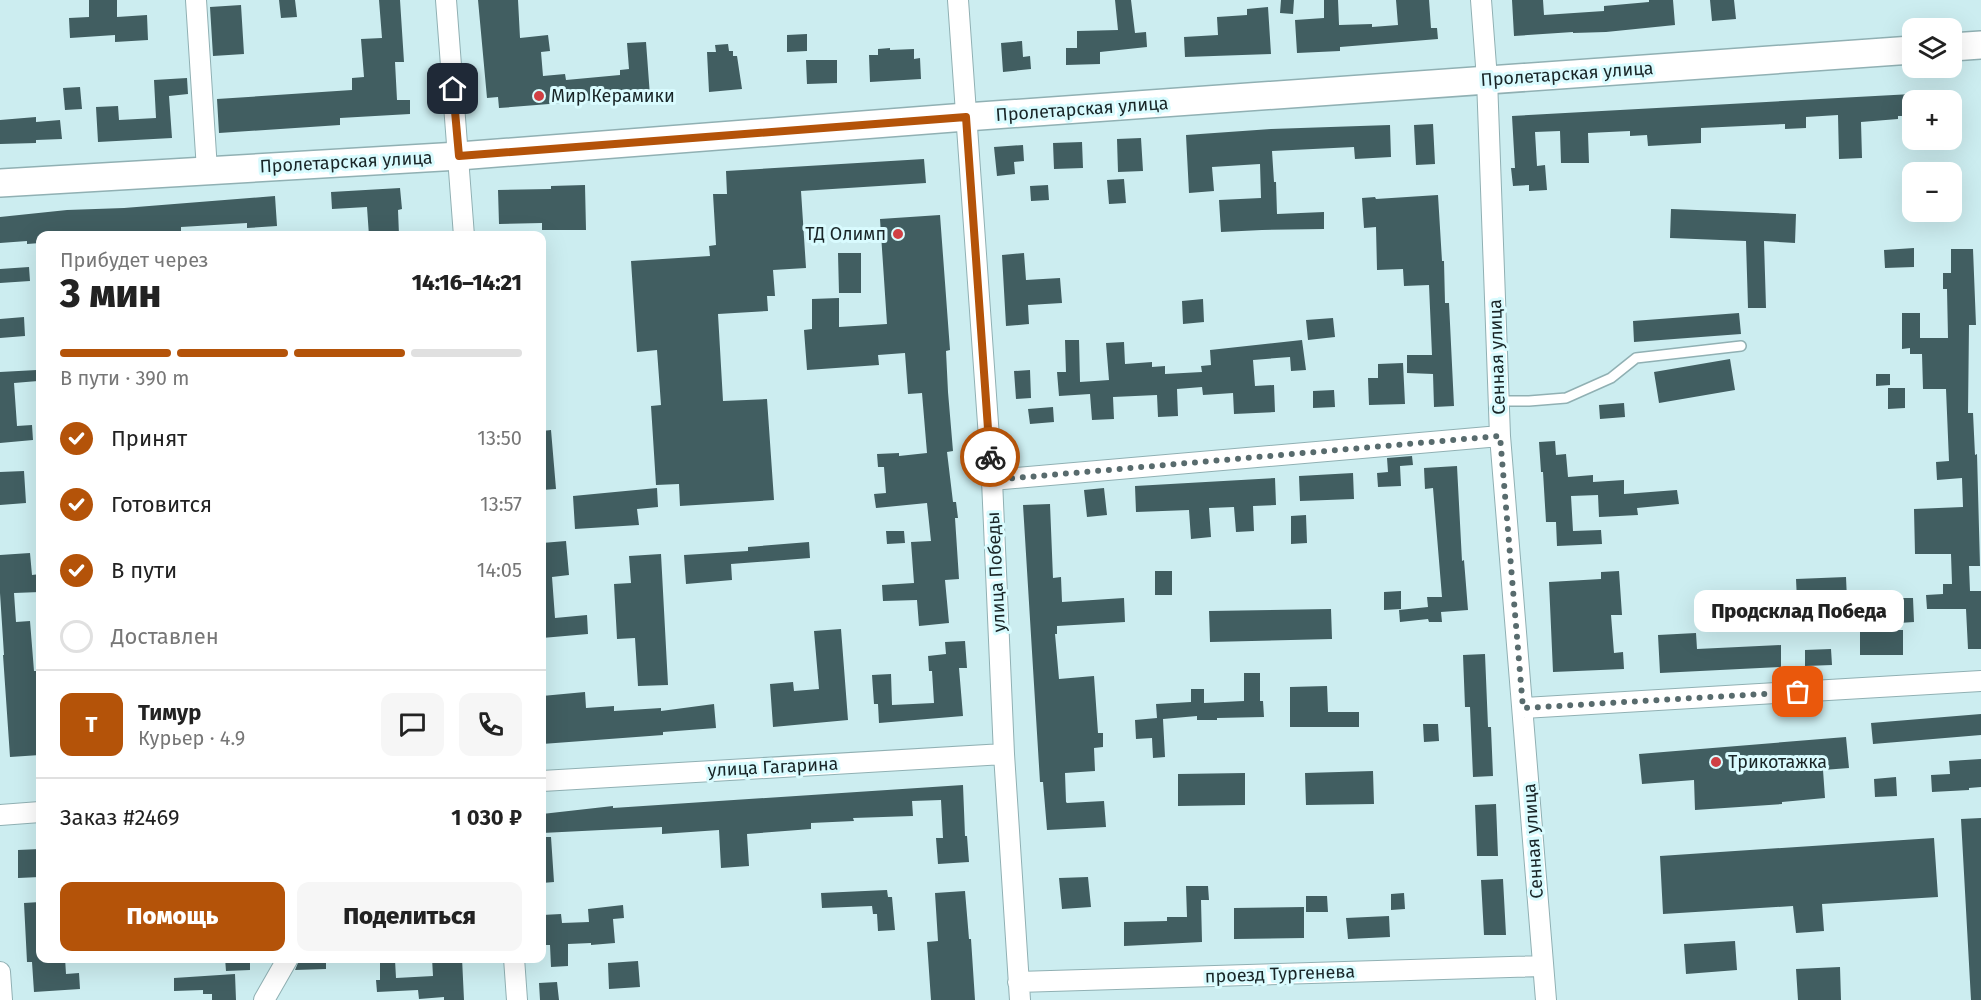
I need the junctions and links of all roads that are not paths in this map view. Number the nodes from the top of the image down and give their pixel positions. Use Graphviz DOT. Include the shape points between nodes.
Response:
graph roads {
  1 [pos="195,0"];
  2 [pos="446,0"];
  3 [pos="958,0"];
  4 [pos="1480,0"];
  5 [pos="1981,45"];
  6 [pos="1962,46"];
  7 [pos="1902,51"];
  8 [pos="1487,79"];
  9 [pos="966,117"];
  10 [pos="459,156"];
  11 [pos="207,170"];
  12 [pos="0,183"];
  13 [pos="464,231"];
  14 [pos="1741,346"];
  15 [pos="1499,401"];
  16 [pos="1500,436"];
  17 [pos="992,480"];
  18 [pos="1981,681"];
  19 [pos="1523,708"];
  20 [pos="1004,754"];
  21 [pos="546,781"];
  22 [pos="36,812"];
  23 [pos="0,815"];
  24 [pos="285,963"];
  25 [pos="514,963"];
  26 [pos="1542,966"];
  27 [pos="0,972"];
  28 [pos="1019,991"];
  29 [pos="2,1000"];
  30 [pos="264,1000"];
  31 [pos="517,1000"];
  32 [pos="1546,1000"];
  1 -- 11 [label="street"];
  2 -- 10 [label="street"];
  3 -- 9 [label="street, улица Победы"];
  4 -- 8 [label="street, Сенная улица"];
  5 -- 6 [label="street"];
  7 -- 8 [label="street, Пролетарская улица"];
  8 -- 9 [label="street, Пролетарская улица"];
  8 -- 15 [label="street, Сенная улица"];
  9 -- 10 [label="street, Пролетарская улица"];
  9 -- 17 [label="street, улица Победы"];
  10 -- 11 [label="street, Пролетарская улица"];
  10 -- 13 [label="street"];
  11 -- 12 [label="street, Пролетарская улица"];
  14 -- 15 [label="lane" via="1636,358 1611,378 1566,398"];
  15 -- 16 [label="street, Сенная улица"];
  16 -- 17 [label="street"];
  16 -- 19 [label="street, Сенная улица"];
  17 -- 20 [label="street, улица Победы"];
  18 -- 19 [label="street"];
  19 -- 26 [label="street, Сенная улица"];
  20 -- 21 [label="street, улица Гагарина"];
  20 -- 28 [label="street, улица Победы"];
  22 -- 23 [label="street"];
  24 -- 30 [label="street"];
  25 -- 31 [label="street"];
  26 -- 28 [label="street, проезд Тургенева"];
  26 -- 32 [label="street, Сенная улица"];
  27 -- 29 [label="street"];
}
